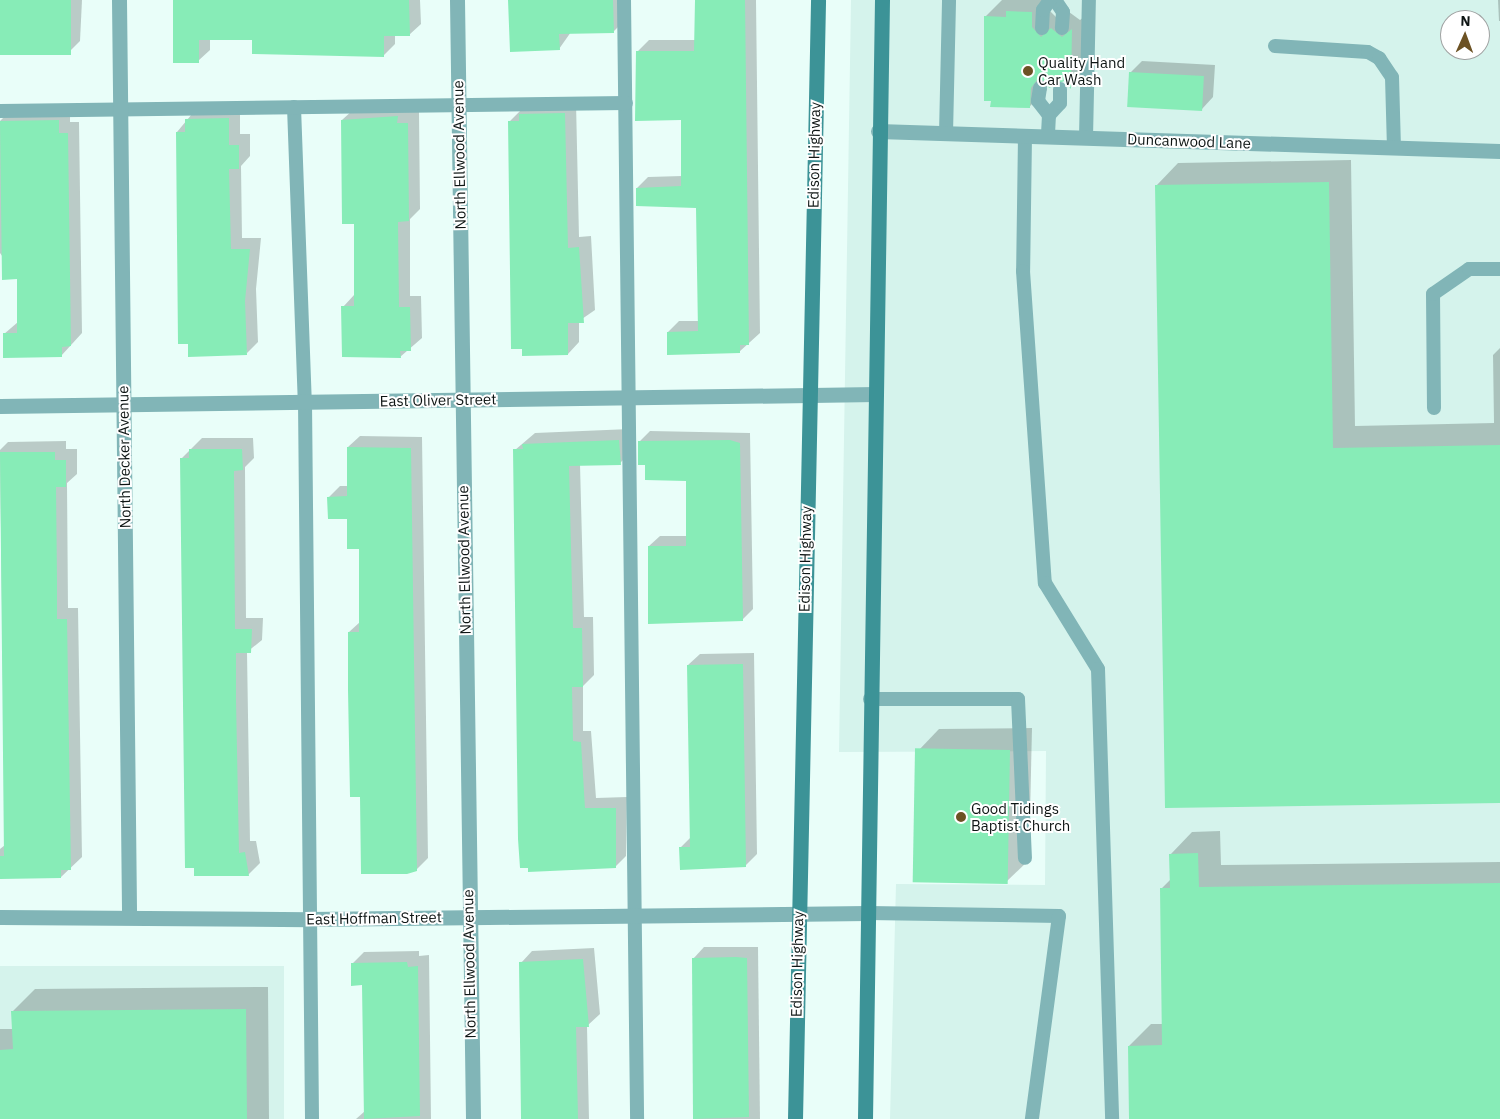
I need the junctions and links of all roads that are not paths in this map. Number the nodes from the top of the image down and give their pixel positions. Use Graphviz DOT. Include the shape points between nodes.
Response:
graph roads {
  1 [pos="119,0"];
  2 [pos="457,0"];
  3 [pos="624,0"];
  4 [pos="818,0"];
  5 [pos="882,0"];
  6 [pos="949,0"];
  7 [pos="1050,0"];
  8 [pos="1055,0"];
  9 [pos="1089,0"];
  10 [pos="1042,28"];
  11 [pos="1062,28"];
  12 [pos="1275,46"];
  13 [pos="1040,88"];
  14 [pos="1060,89"];
  15 [pos="626,103"];
  16 [pos="459,105"];
  17 [pos="294,107"];
  18 [pos="120,110"];
  19 [pos="0,111"];
  20 [pos="1049,115"];
  21 [pos="878,131"];
  22 [pos="946,134"];
  23 [pos="1026,136"];
  24 [pos="1048,137"];
  25 [pos="1086,138"];
  26 [pos="1394,147"];
  27 [pos="1500,151"];
  28 [pos="1500,268"];
  29 [pos="876,394"];
  30 [pos="808,395"];
  31 [pos="630,397"];
  32 [pos="462,400"];
  33 [pos="305,402"];
  34 [pos="124,404"];
  35 [pos="0,406"];
  36 [pos="1434,408"];
  37 [pos="870,699"];
  38 [pos="1025,858"];
  39 [pos="798,912"];
  40 [pos="868,913"];
  41 [pos="634,914"];
  42 [pos="129,915"];
  43 [pos="468,916"];
  44 [pos="0,917"];
  45 [pos="309,919"];
  46 [pos="312,1119"];
  47 [pos="473,1119"];
  48 [pos="637,1119"];
  49 [pos="794,1119"];
  50 [pos="865,1119"];
  51 [pos="1032,1119"];
  52 [pos="1112,1119"];
  1 -- 18 [label="street, North Decker Avenue"];
  2 -- 16 [label="street, North Ellwood Avenue"];
  3 -- 15 [label="lane"];
  4 -- 30 [label="main road, Edison Highway"];
  5 -- 21 [label="main road"];
  6 -- 22 [label="lane"];
  7 -- 10 [label="lane" via="1043,10"];
  8 -- 11 [label="lane" via="1063,12"];
  9 -- 25 [label="lane"];
  12 -- 26 [label="lane" via="1368,52 1379,58 1392,77"];
  13 -- 20 [label="lane" via="1038,101"];
  14 -- 20 [label="lane" via="1060,103"];
  15 -- 16 [label="lane"];
  15 -- 31 [label="lane"];
  16 -- 17 [label="lane"];
  16 -- 32 [label="street, North Ellwood Avenue"];
  17 -- 18 [label="lane"];
  17 -- 33 [label="lane"];
  18 -- 19 [label="lane"];
  18 -- 34 [label="street, North Decker Avenue"];
  20 -- 24 [label="lane"];
  21 -- 22 [label="street, Duncanwood Lane"];
  21 -- 29 [label="main road"];
  22 -- 23 [label="street, Duncanwood Lane"];
  23 -- 24 [label="street, Duncanwood Lane"];
  23 -- 52 [label="lane" via="1023,271 1045,583 1098,669"];
  24 -- 25 [label="street, Duncanwood Lane"];
  25 -- 26 [label="street, Duncanwood Lane"];
  26 -- 27 [label="street, Duncanwood Lane"];
  28 -- 36 [label="lane" via="1469,269 1433,294"];
  29 -- 30 [label="street, East Oliver Street"];
  29 -- 37 [label="main road"];
  30 -- 31 [label="street, East Oliver Street"];
  30 -- 39 [label="main road, Edison Highway"];
  31 -- 32 [label="street, East Oliver Street"];
  31 -- 41 [label="lane"];
  32 -- 33 [label="street, East Oliver Street"];
  32 -- 43 [label="street, North Ellwood Avenue"];
  33 -- 34 [label="street, East Oliver Street"];
  33 -- 45 [label="lane"];
  34 -- 35 [label="street, East Oliver Street"];
  34 -- 42 [label="street, North Decker Avenue"];
  37 -- 38 [label="lane" via="1018,699"];
  37 -- 40 [label="main road"];
  39 -- 40 [label="street, East Hoffman Street"];
  39 -- 41 [label="street, East Hoffman Street"];
  39 -- 49 [label="main road, Edison Highway"];
  40 -- 50 [label="main road"];
  40 -- 51 [label="lane" via="1059,916"];
  41 -- 43 [label="street, East Hoffman Street"];
  41 -- 48 [label="lane"];
  42 -- 44 [label="street, East Hoffman Street"];
  42 -- 45 [label="street, East Hoffman Street"];
  43 -- 45 [label="street, East Hoffman Street"];
  43 -- 47 [label="street, North Ellwood Avenue"];
  45 -- 46 [label="lane"];
}
